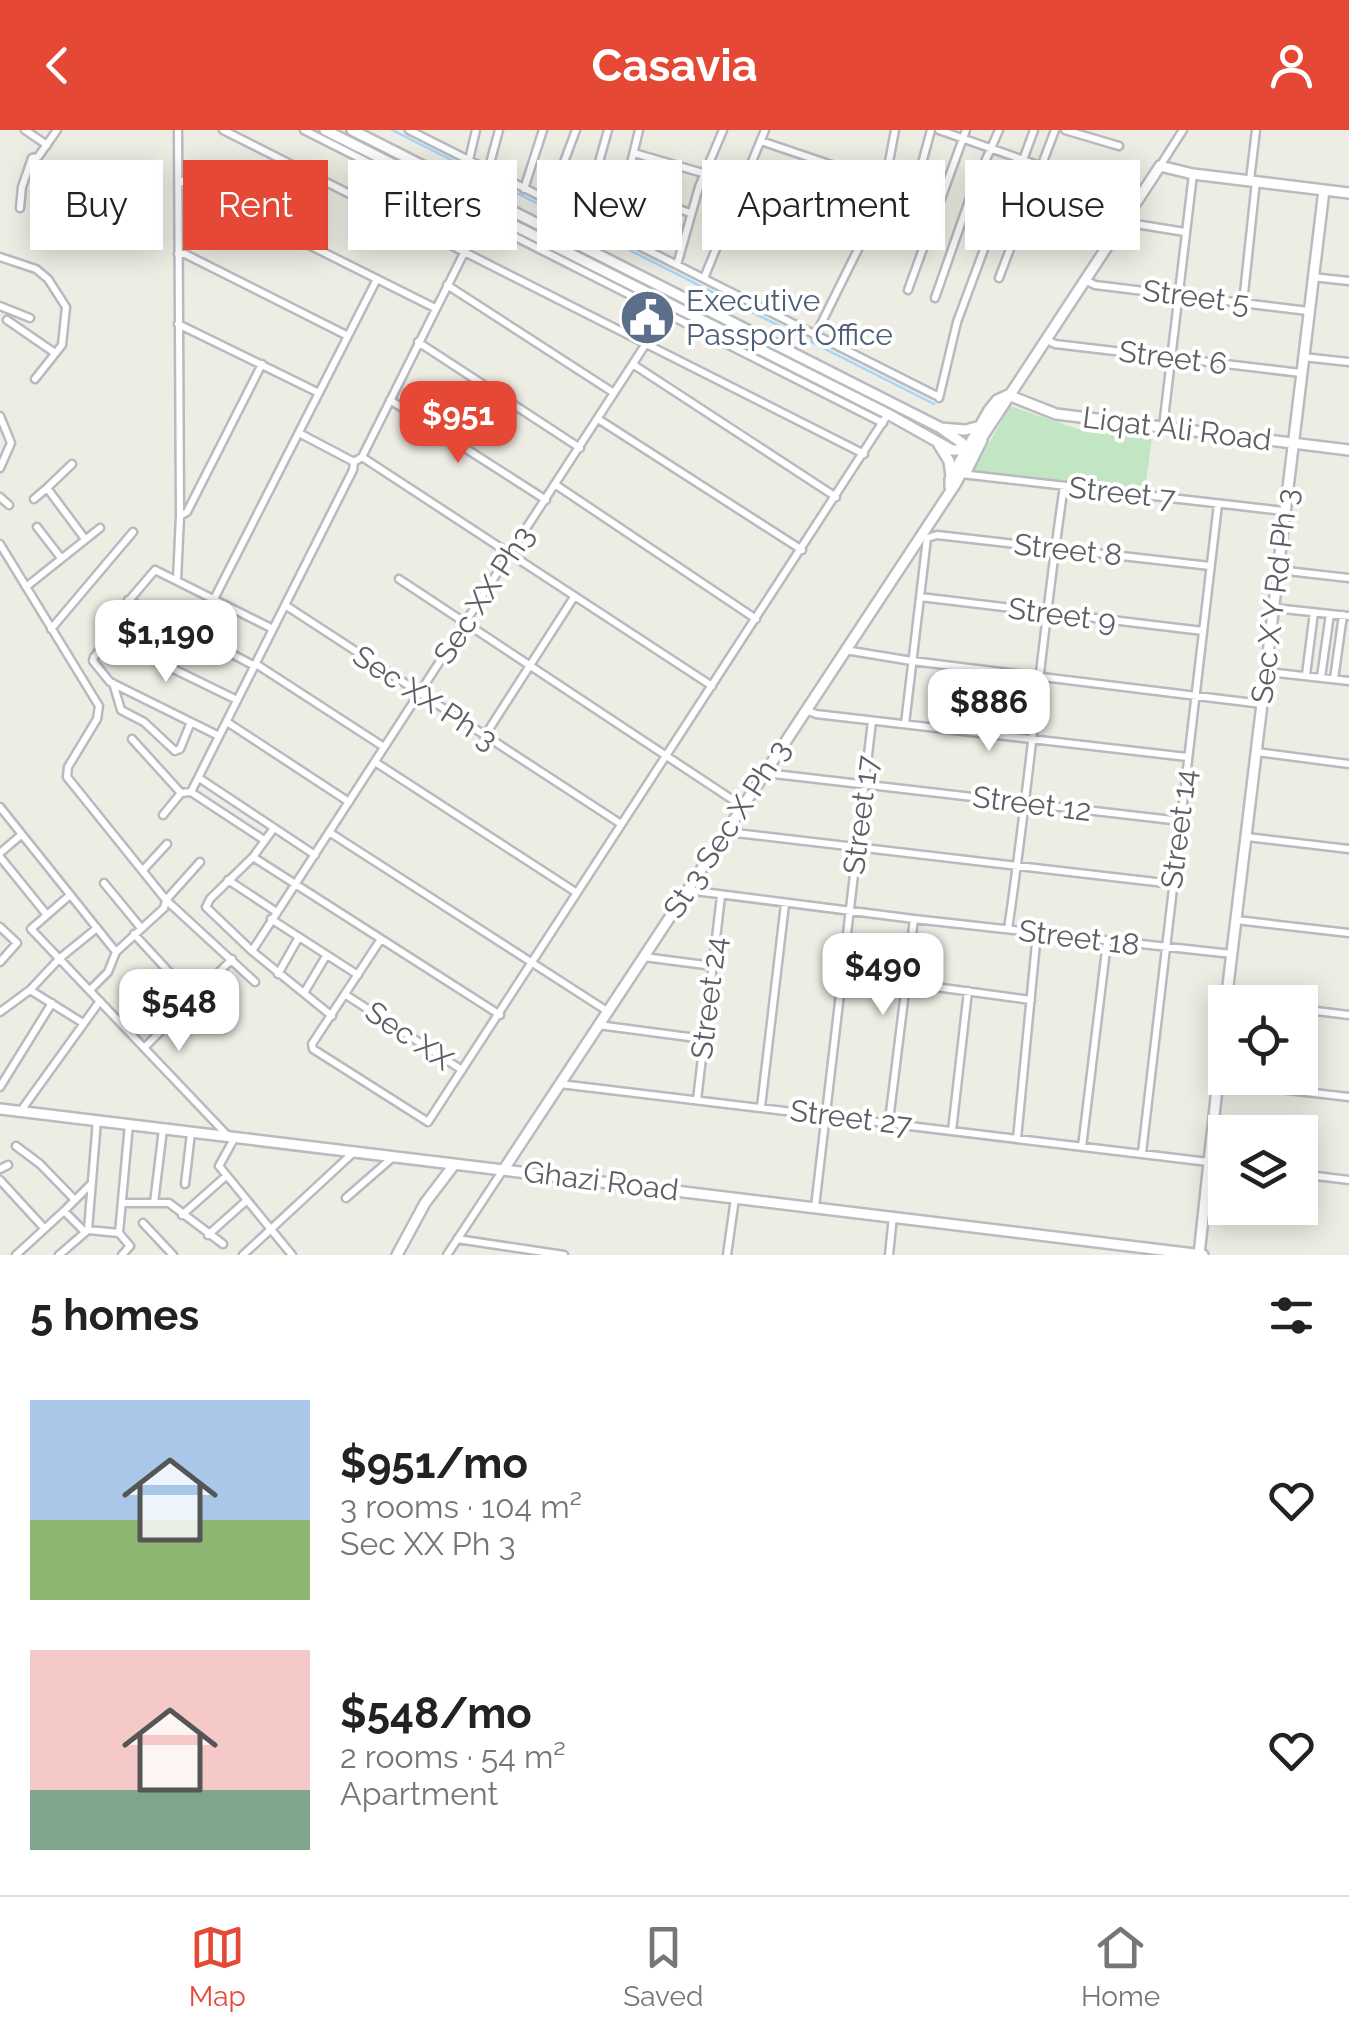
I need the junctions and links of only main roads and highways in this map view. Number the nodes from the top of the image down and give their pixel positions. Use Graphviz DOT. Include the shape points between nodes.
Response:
graph roads {
  1 [pos="325,130"];
  2 [pos="352,130"];
  3 [pos="1324,190"];
  4 [pos="1349,193"];
  5 [pos="602,256"];
  6 [pos="596,267"];
  7 [pos="1008,395"];
  8 [pos="941,428"];
  9 [pos="980,432"];
  10 [pos="935,441"];
  11 [pos="1292,443"];
  12 [pos="966,450"];
  13 [pos="1349,450"];
  14 [pos="956,478"];
  15 [pos="1228,985"];
  16 [pos="1217,1095"];
  17 [pos="0,1109"];
  18 [pos="454,1165"];
  19 [pos="504,1169"];
  20 [pos="397,1255"];
  21 [pos="1200,1255"];
  1 -- 6 [label="main road"];
  2 -- 5 [label="main road"];
  3 -- 4 [label="main road"];
  3 -- 7 [label="main road" via="1160,166"];
  3 -- 11 [label="main road, Sec X Y Rd Ph 3"];
  5 -- 6 [label="main road"];
  5 -- 8 [label="main road"];
  6 -- 10 [label="main road"];
  7 -- 9 [label="main road"];
  7 -- 11 [label="main road, Liqat Ali Road" via="1056,414"];
  8 -- 9 [label="main road"];
  8 -- 12 [label="main road"];
  9 -- 12 [label="main road, St 3 Sec X Ph 3"];
  9 -- 14 [label="main road" via="983,444"];
  10 -- 12 [label="main road"];
  10 -- 14 [label="main road"];
  11 -- 13 [label="main road, Liqat Ali Road"];
  11 -- 15 [label="main road, Sec X Y Rd Ph 3"];
  12 -- 14 [label="main road, St 3 Sec X Ph 3"];
  14 -- 19 [label="main road, St 3 Sec X Ph 3"];
  16 -- 21 [label="main road"];
  17 -- 18 [label="main road, Ghazi Road"];
  18 -- 19 [label="main road, Ghazi Road"];
  18 -- 20 [label="main road" via="424,1203"];
  19 -- 21 [label="main road, Ghazi Road"];
}
